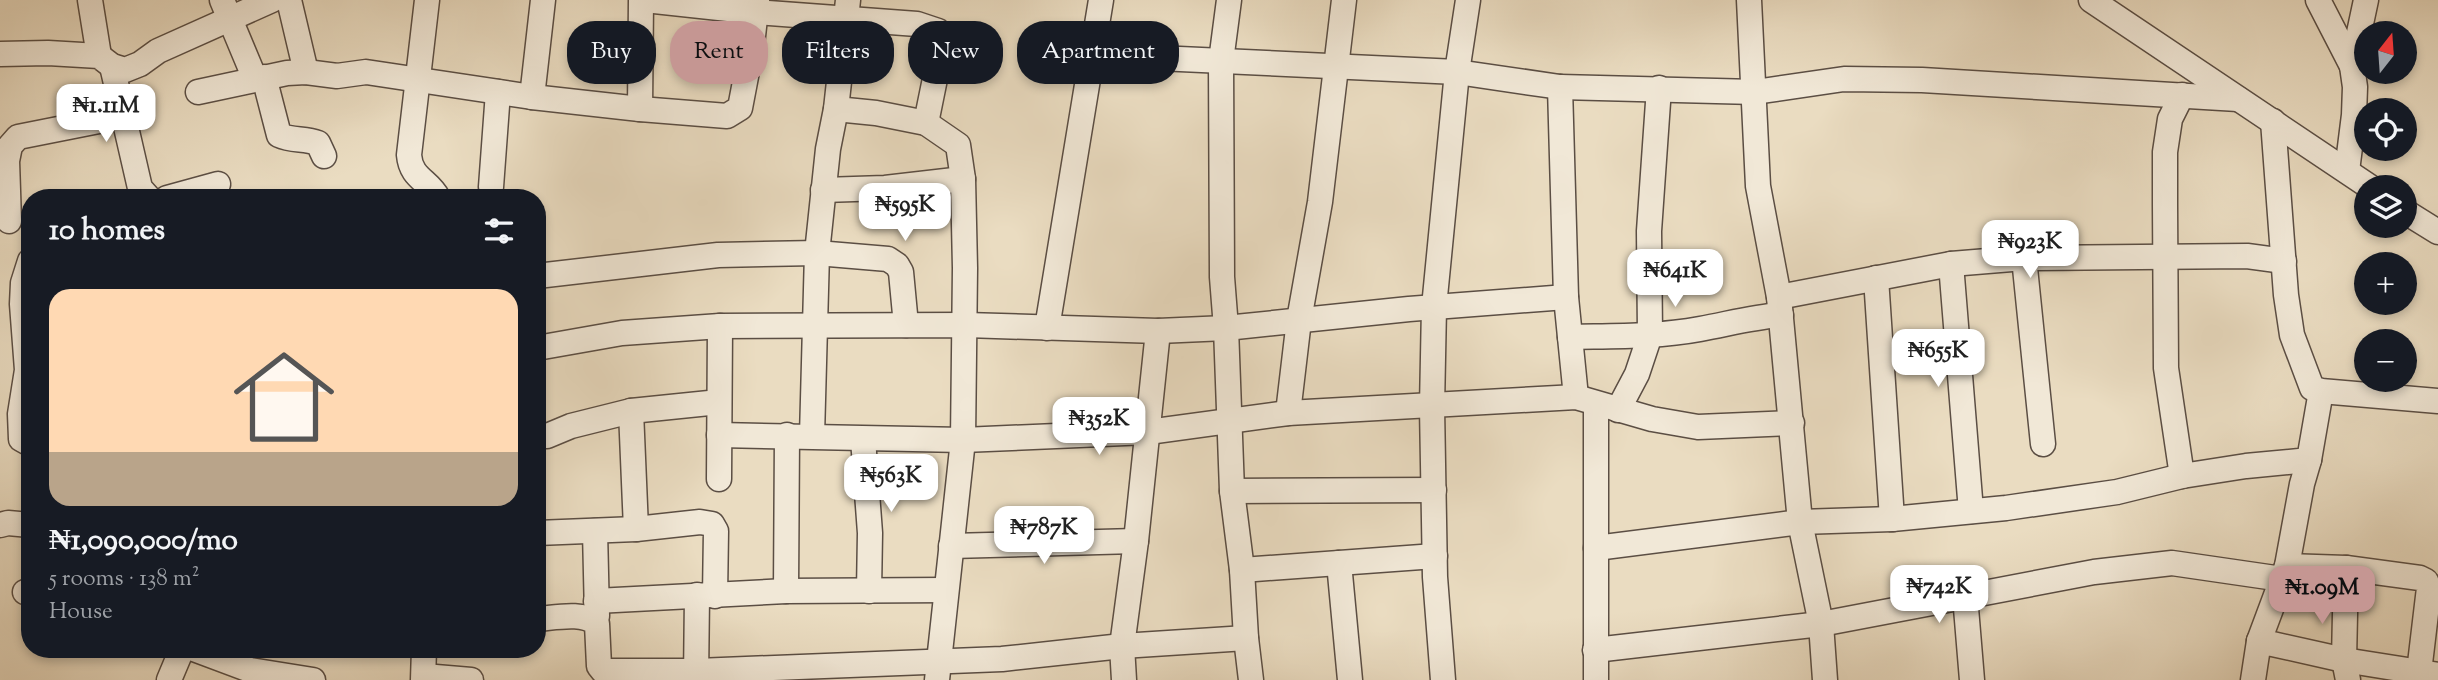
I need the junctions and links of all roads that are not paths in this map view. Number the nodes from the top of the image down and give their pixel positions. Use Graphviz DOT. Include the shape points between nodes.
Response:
graph roads {
  1 [pos="90,0"];
  2 [pos="272,0"];
  3 [pos="289,0"];
  4 [pos="427,0"];
  5 [pos="543,0"];
  6 [pos="643,0"];
  7 [pos="1101,0"];
  8 [pos="1344,0"];
  9 [pos="1468,0"];
  10 [pos="1749,0"];
  11 [pos="2091,0"];
  12 [pos="2318,0"];
  13 [pos="2366,0"];
  14 [pos="1225,2"];
  15 [pos="757,6"];
  16 [pos="226,9"];
  17 [pos="847,10"];
  18 [pos="1098,21"];
  19 [pos="0,54"];
  20 [pos="1179,59"];
  21 [pos="106,61"];
  22 [pos="1221,61"];
  23 [pos="2352,65"];
  24 [pos="1336,68"];
  25 [pos="306,72"];
  26 [pos="1457,72"];
  27 [pos="259,78"];
  28 [pos="416,80"];
  29 [pos="1088,84"];
  30 [pos="1560,87"];
  31 [pos="1659,88"];
  32 [pos="198,92"];
  33 [pos="498,92"];
  34 [pos="1755,92"];
  35 [pos="2182,95"];
  36 [pos="532,97"];
  37 [pos="2238,99"];
  38 [pos="640,109"];
  39 [pos="836,109"];
  40 [pos="124,116"];
  41 [pos="2273,121"];
  42 [pos="926,123"];
  43 [pos="324,156"];
  44 [pos="2347,171"];
  45 [pos="2354,176"];
  46 [pos="963,179"];
  47 [pos="218,184"];
  48 [pos="491,187"];
  49 [pos="141,189"];
  50 [pos="200,189"];
  51 [pos="431,189"];
  52 [pos="823,190"];
  53 [pos="2417,219"];
  54 [pos="13,221"];
  55 [pos="2438,232"];
  56 [pos="817,253"];
  57 [pos="2166,256"];
  58 [pos="2024,258"];
  59 [pos="2284,261"];
  60 [pos="1951,264"];
  61 [pos="546,275"];
  62 [pos="1875,278"];
  63 [pos="1566,298"];
  64 [pos="1780,306"];
  65 [pos="1434,307"];
  66 [pos="1299,320"];
  67 [pos="966,325"];
  68 [pos="720,326"];
  69 [pos="906,326"];
  70 [pos="815,327"];
  71 [pos="1047,328"];
  72 [pos="1226,328"];
  73 [pos="1158,331"];
  74 [pos="1650,335"];
  75 [pos="1570,337"];
  76 [pos="546,346"];
  77 [pos="21,385"];
  78 [pos="2321,391"];
  79 [pos="2438,401"];
  80 [pos="719,402"];
  81 [pos="1596,404"];
  82 [pos="1432,407"];
  83 [pos="631,411"];
  84 [pos="10,413"];
  85 [pos="1288,413"];
  86 [pos="1230,420"];
  87 [pos="1792,423"];
  88 [pos="1148,432"];
  89 [pos="719,435"];
  90 [pos="787,435"];
  91 [pos="546,436"];
  92 [pos="813,436"];
  93 [pos="21,439"];
  94 [pos="863,439"];
  95 [pos="963,440"];
  96 [pos="2043,444"];
  97 [pos="2309,460"];
  98 [pos="2182,476"];
  99 [pos="719,479"];
  100 [pos="1434,490"];
  101 [pos="1232,491"];
  102 [pos="1970,511"];
  103 [pos="1892,519"];
  104 [pos="1800,522"];
  105 [pos="0,524"];
  106 [pos="21,524"];
  107 [pos="636,529"];
  108 [pos="595,531"];
  109 [pos="546,534"];
  110 [pos="1136,541"];
  111 [pos="951,546"];
  112 [pos="1596,548"];
  113 [pos="1434,556"];
  114 [pos="1339,563"];
  115 [pos="2346,568"];
  116 [pos="1242,570"];
  117 [pos="2285,573"];
  118 [pos="869,590"];
  119 [pos="946,590"];
  120 [pos="786,591"];
  121 [pos="706,595"];
  122 [pos="1965,596"];
  123 [pos="596,612"];
  124 [pos="546,619"];
  125 [pos="1821,624"];
  126 [pos="1245,638"];
  127 [pos="2259,640"];
  128 [pos="1122,646"];
  129 [pos="1595,650"];
  130 [pos="178,658"];
  131 [pos="206,658"];
  132 [pos="424,658"];
  133 [pos="938,670"];
  134 [pos="2346,670"];
  135 [pos="223,671"];
  136 [pos="2429,674"];
  137 [pos="658,676"];
  138 [pos="697,676"];
  139 [pos="288,678"];
  140 [pos="424,678"];
  141 [pos="169,680"];
  142 [pos="313,680"];
  143 [pos="471,680"];
  144 [pos="1124,680"];
  145 [pos="1251,680"];
  146 [pos="1350,680"];
  147 [pos="1443,680"];
  148 [pos="1596,680"];
  149 [pos="1825,680"];
  150 [pos="1972,680"];
  151 [pos="2253,680"];
  1 -- 21 [label="street"];
  2 -- 16 [label="street"];
  3 -- 25 [label="street"];
  4 -- 28 [label="street"];
  5 -- 36 [label="street"];
  6 -- 15 [label="street"];
  6 -- 38 [label="street"];
  7 -- 18 [label="street"];
  8 -- 24 [label="street"];
  9 -- 26 [label="street"];
  10 -- 34 [label="street"];
  11 -- 37 [label="street"];
  12 -- 23 [label="street"];
  13 -- 23 [label="street"];
  14 -- 22 [label="street"];
  15 -- 17 [label="street"];
  15 -- 38 [label="street" via="740,108 735,113"];
  16 -- 21 [label="street" via="140,64 125,70"];
  16 -- 27 [label="street"];
  17 -- 39 [label="street"];
  17 -- 42 [label="street" via="938,31 941,49"];
  19 -- 21 [label="street" via="48,53"];
  20 -- 22 [label="street"];
  21 -- 40 [label="street"];
  22 -- 24 [label="street"];
  22 -- 72 [label="street"];
  23 -- 44 [label="street" via="2354,115"];
  24 -- 26 [label="street"];
  24 -- 66 [label="street" via="1320,202"];
  25 -- 27 [label="street"];
  25 -- 28 [label="street" via="337,76 366,72"];
  26 -- 30 [label="street"];
  26 -- 65 [label="street"];
  27 -- 32 [label="street"];
  27 -- 43 [label="street" via="279,135 318,143"];
  28 -- 33 [label="street"];
  28 -- 51 [label="street" via="410,165"];
  29 -- 71 [label="street"];
  30 -- 31 [label="street"];
  30 -- 63 [label="street"];
  31 -- 34 [label="street"];
  31 -- 74 [label="street" via="1649,231"];
  33 -- 36 [label="street"];
  33 -- 48 [label="street"];
  34 -- 35 [label="street" via="1844,79"];
  34 -- 64 [label="street" via="1758,186"];
  35 -- 37 [label="street"];
  35 -- 57 [label="street" via="2171,119 2165,152"];
  36 -- 38 [label="street"];
  37 -- 41 [label="street"];
  39 -- 42 [label="street"];
  39 -- 52 [label="street"];
  40 -- 49 [label="street"];
  40 -- 54 [label="street" via="18,137 9,146 7,161"];
  41 -- 44 [label="street"];
  41 -- 59 [label="street"];
  42 -- 46 [label="street" via="958,145"];
  44 -- 45 [label="street"];
  46 -- 52 [label="street"];
  46 -- 67 [label="street"];
  47 -- 50 [label="street"];
  52 -- 56 [label="street"];
  53 -- 55 [label="street"];
  56 -- 61 [label="street" via="718,255"];
  56 -- 69 [label="street" via="888,259 897,265"];
  56 -- 70 [label="street"];
  57 -- 58 [label="street"];
  57 -- 59 [label="street"];
  57 -- 98 [label="street" via="2166,368"];
  58 -- 60 [label="street"];
  58 -- 96 [label="street"];
  59 -- 78 [label="street" via="2292,335 2312,388"];
  60 -- 62 [label="street"];
  60 -- 102 [label="street"];
  62 -- 64 [label="street"];
  62 -- 103 [label="street"];
  63 -- 65 [label="street"];
  63 -- 75 [label="street"];
  64 -- 74 [label="street" via="1701,329"];
  64 -- 87 [label="street"];
  65 -- 66 [label="street"];
  65 -- 82 [label="street"];
  66 -- 72 [label="street"];
  66 -- 85 [label="street"];
  67 -- 69 [label="street"];
  67 -- 71 [label="street"];
  67 -- 95 [label="street"];
  68 -- 70 [label="street"];
  68 -- 76 [label="street" via="622,333"];
  68 -- 80 [label="street"];
  69 -- 70 [label="street"];
  70 -- 92 [label="street"];
  71 -- 73 [label="street"];
  72 -- 73 [label="street"];
  72 -- 86 [label="street"];
  73 -- 88 [label="street"];
  74 -- 75 [label="street"];
  74 -- 81 [label="street" via="1637,374"];
  75 -- 81 [label="street"];
  77 -- 84 [label="street"];
  78 -- 79 [label="street"];
  78 -- 97 [label="street"];
  80 -- 83 [label="street"];
  80 -- 89 [label="street"];
  81 -- 82 [label="street"];
  81 -- 87 [label="street" via="1698,427"];
  81 -- 112 [label="street"];
  82 -- 85 [label="street"];
  82 -- 100 [label="street"];
  83 -- 91 [label="street"];
  83 -- 107 [label="street"];
  84 -- 93 [label="street"];
  85 -- 86 [label="street"];
  86 -- 88 [label="street"];
  86 -- 101 [label="street"];
  87 -- 104 [label="street"];
  88 -- 95 [label="street"];
  88 -- 110 [label="street"];
  89 -- 90 [label="street"];
  89 -- 99 [label="street"];
  90 -- 92 [label="street"];
  90 -- 120 [label="street"];
  92 -- 94 [label="street"];
  94 -- 95 [label="street"];
  94 -- 118 [label="street"];
  95 -- 111 [label="street"];
  97 -- 98 [label="street"];
  97 -- 117 [label="street"];
  98 -- 102 [label="street" via="2117,492"];
  100 -- 101 [label="street"];
  100 -- 113 [label="street"];
  101 -- 116 [label="street"];
  102 -- 103 [label="street"];
  103 -- 104 [label="street"];
  104 -- 112 [label="street"];
  104 -- 125 [label="street"];
  105 -- 106 [label="street"];
  107 -- 108 [label="street"];
  107 -- 121 [label="street" via="712,524 716,531"];
  108 -- 109 [label="street"];
  108 -- 123 [label="street"];
  110 -- 111 [label="street"];
  110 -- 128 [label="street"];
  111 -- 119 [label="street"];
  112 -- 129 [label="street"];
  113 -- 114 [label="street"];
  113 -- 147 [label="street"];
  114 -- 116 [label="street"];
  114 -- 146 [label="street"];
  115 -- 117 [label="street"];
  115 -- 134 [label="street"];
  115 -- 136 [label="street" via="2426,581"];
  116 -- 126 [label="street"];
  117 -- 122 [label="street" via="2172,563"];
  117 -- 127 [label="street"];
  118 -- 119 [label="street"];
  118 -- 120 [label="street"];
  119 -- 133 [label="street"];
  120 -- 121 [label="street"];
  121 -- 123 [label="street"];
  121 -- 138 [label="street"];
  122 -- 125 [label="street"];
  122 -- 150 [label="street"];
  123 -- 124 [label="street" via="592,619"];
  123 -- 137 [label="street" via="603,671"];
  125 -- 129 [label="street"];
  125 -- 149 [label="street"];
  126 -- 128 [label="street"];
  126 -- 145 [label="street"];
  127 -- 134 [label="street"];
  127 -- 151 [label="street"];
  128 -- 133 [label="street"];
  128 -- 144 [label="street"];
  129 -- 148 [label="street"];
  130 -- 141 [label="street"];
  131 -- 135 [label="street"];
  132 -- 140 [label="street"];
  133 -- 138 [label="street"];
  134 -- 136 [label="street"];
  135 -- 139 [label="street" via="250,670"];
  137 -- 138 [label="street"];
  139 -- 142 [label="street"];
  140 -- 143 [label="street"];
}
